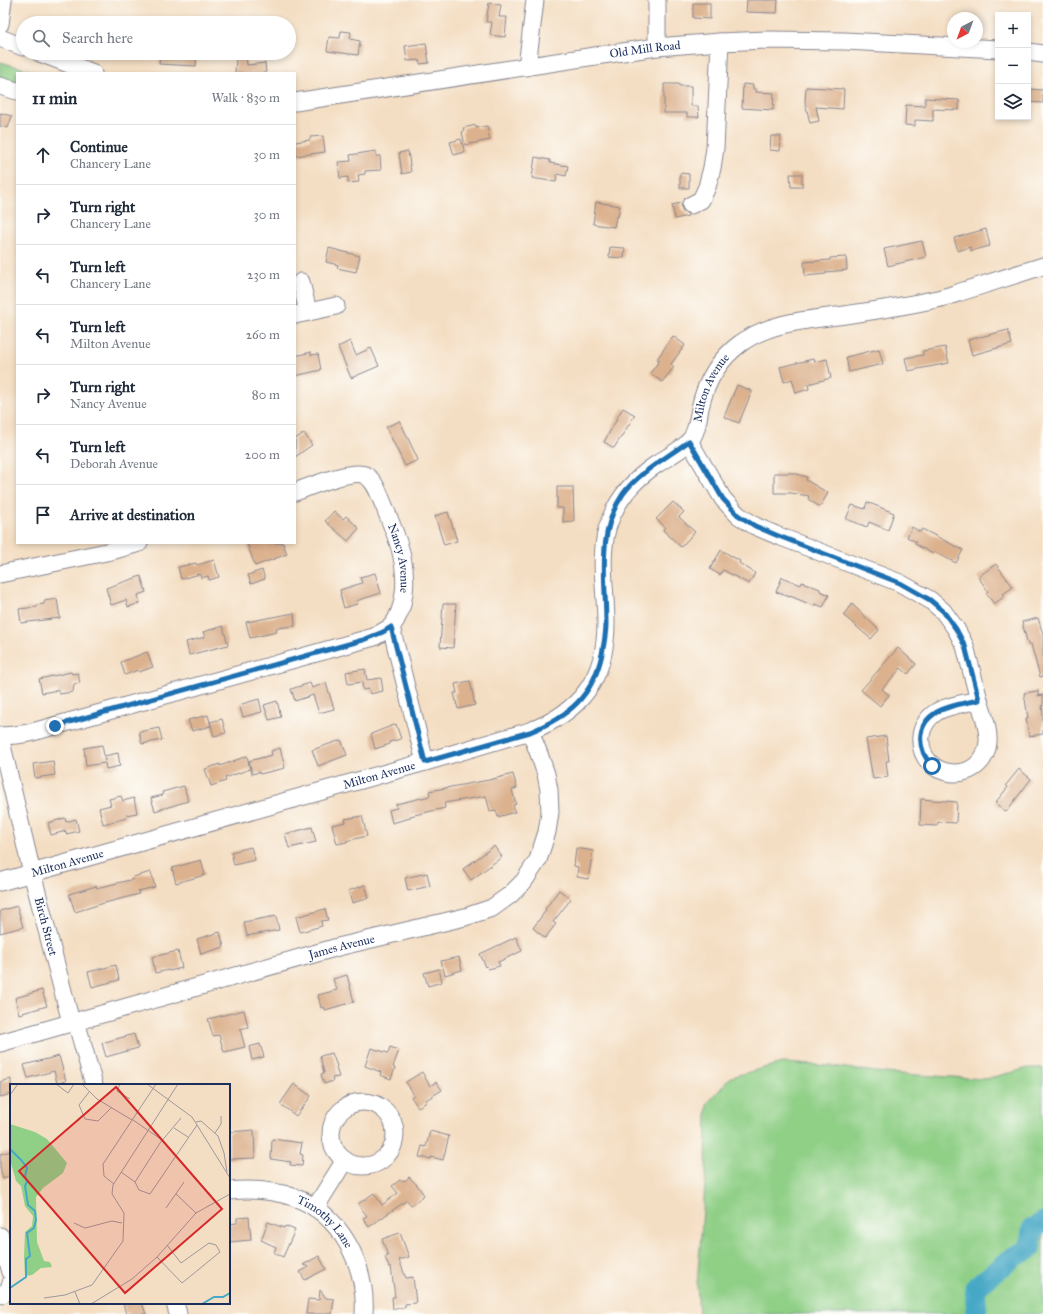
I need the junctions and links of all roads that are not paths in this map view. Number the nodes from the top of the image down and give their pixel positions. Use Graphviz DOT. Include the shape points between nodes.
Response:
graph roads {
  1 [pos="3,0"];
  2 [pos="535,0"];
  3 [pos="657,0"];
  4 [pos="0,24"];
  5 [pos="0,38"];
  6 [pos="720,42"];
  7 [pos="16,44"];
  8 [pos="658,47"];
  9 [pos="995,49"];
  10 [pos="1031,52"];
  11 [pos="1043,54"];
  12 [pos="59,60"];
  13 [pos="527,67"];
  14 [pos="90,72"];
  15 [pos="0,86"];
  16 [pos="16,91"];
  17 [pos="296,102"];
  18 [pos="691,205"];
  19 [pos="1043,266"];
  20 [pos="301,282"];
  21 [pos="336,306"];
  22 [pos="301,314"];
  23 [pos="689,441"];
  24 [pos="296,492"];
  25 [pos="136,544"];
  26 [pos="0,574"];
  27 [pos="391,627"];
  28 [pos="979,700"];
  29 [pos="530,732"];
  30 [pos="0,736"];
  31 [pos="425,762"];
  32 [pos="32,873"];
  33 [pos="0,882"];
  34 [pos="74,1022"];
  35 [pos="0,1044"];
  36 [pos="94,1084"];
  37 [pos="346,1160"];
  38 [pos="230,1191"];
  39 [pos="315,1208"];
  40 [pos="0,1236"];
  41 [pos="10,1269"];
  42 [pos="10,1288"];
  43 [pos="0,1295"];
  44 [pos="175,1304"];
  45 [pos="178,1314"];
  46 [pos="364,1314"];
  1 -- 4 [label="street"];
  2 -- 13 [label="street"];
  3 -- 8 [label="street"];
  5 -- 7 [label="street"];
  6 -- 8 [label="street, Old Mill Road"];
  6 -- 9 [label="street, Old Mill Road" via="845,41"];
  6 -- 18 [label="street" via="712,168 701,200"];
  8 -- 13 [label="street, Old Mill Road"];
  10 -- 11 [label="street"];
  12 -- 14 [label="street"];
  13 -- 17 [label="street, Old Mill Road"];
  15 -- 16 [label="street"];
  19 -- 23 [label="street, Milton Avenue" via="939,298 886,309 785,324 762,331 741,343 720,363 712,375 705,388 694,433"];
  20 -- 22 [label="street"];
  21 -- 22 [label="street"];
  23 -- 28 [label="street" via="723,499 738,515 776,535 900,583 918,592 943,611 965,646"];
  23 -- 29 [label="street, Milton Avenue" via="647,470 623,494 616,506 605,539 603,575 606,625 597,673 579,702 562,715"];
  24 -- 27 [label="street, Nancy Avenue" via="347,474 365,475 374,484 402,557 405,574 403,599"];
  25 -- 26 [label="street"];
  27 -- 30 [label="street" via="374,637 318,653 29,733"];
  27 -- 31 [label="street"];
  28 -- 28 [label="street" via="945,708 928,719 921,741 922,751 932,766 943,772 956,774 969,771 981,761 988,742"];
  29 -- 31 [label="street, Milton Avenue"];
  29 -- 34 [label="street, James Avenue" via="546,774 549,790 549,823 541,854 531,872 524,882 499,903 480,912 338,947"];
  30 -- 32 [label="street, Birch Street"];
  31 -- 32 [label="street, Milton Avenue"];
  32 -- 33 [label="street, Milton Avenue"];
  32 -- 34 [label="street, Birch Street"];
  34 -- 35 [label="street, James Avenue"];
  34 -- 36 [label="street, Birch Street"];
  37 -- 39 [label="street"];
  38 -- 39 [label="street, Timothy Lane" via="269,1191 293,1197"];
  39 -- 46 [label="street, Timothy Lane" via="336,1227 351,1249 363,1283"];
  40 -- 41 [label="street"];
  42 -- 43 [label="street"];
  44 -- 45 [label="street"];
}
